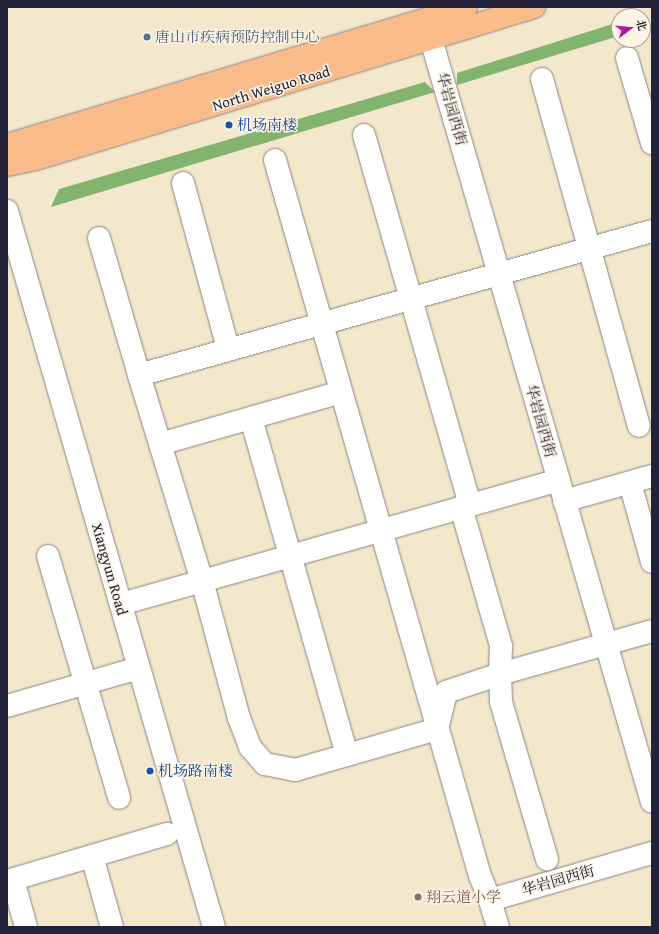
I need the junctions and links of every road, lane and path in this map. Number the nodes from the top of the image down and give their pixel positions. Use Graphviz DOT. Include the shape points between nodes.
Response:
graph roads {
  1 [pos="466,7"];
  2 [pos="534,7"];
  3 [pos="431,39"];
  4 [pos="628,58"];
  5 [pos="542,79"];
  6 [pos="364,135"];
  7 [pos="652,143"];
  8 [pos="7,145"];
  9 [pos="275,160"];
  10 [pos="7,165"];
  11 [pos="183,183"];
  12 [pos="7,211"];
  13 [pos="652,231"];
  14 [pos="98,238"];
  15 [pos="590,248"];
  16 [pos="499,274"];
  17 [pos="410,299"];
  18 [pos="322,324"];
  19 [pos="228,349"];
  20 [pos="138,374"];
  21 [pos="341,392"];
  22 [pos="251,418"];
  23 [pos="640,426"];
  24 [pos="160,444"];
  25 [pos="652,476"];
  26 [pos="558,480"];
  27 [pos="630,483"];
  28 [pos="564,501"];
  29 [pos="466,506"];
  30 [pos="381,530"];
  31 [pos="48,556"];
  32 [pos="290,556"];
  33 [pos="652,562"];
  34 [pos="202,581"];
  35 [pos="120,604"];
  36 [pos="652,631"];
  37 [pos="606,644"];
  38 [pos="139,668"];
  39 [pos="500,674"];
  40 [pos="86,684"];
  41 [pos="7,706"];
  42 [pos="437,729"];
  43 [pos="347,755"];
  44 [pos="119,798"];
  45 [pos="652,802"];
  46 [pos="166,834"];
  47 [pos="652,853"];
  48 [pos="92,856"];
  49 [pos="546,859"];
  50 [pos="10,881"];
  51 [pos="490,900"];
  52 [pos="26,927"];
  53 [pos="112,927"];
  54 [pos="214,927"];
  55 [pos="498,927"];
  1 -- 8 [label="main road, North Weiguo Road"];
  2 -- 3 [label="main road, North Weiguo Road"];
  3 -- 10 [label="main road, North Weiguo Road"];
  3 -- 16 [label="street, 华岩园西街"];
  4 -- 7 [label="street"];
  5 -- 15 [label="street"];
  6 -- 17 [label="street"];
  9 -- 18 [label="street"];
  11 -- 19 [label="street"];
  12 -- 35 [label="street, Xiangyun Road"];
  13 -- 15 [label="street"];
  14 -- 20 [label="street"];
  15 -- 16 [label="street"];
  15 -- 23 [label="street"];
  16 -- 17 [label="street"];
  16 -- 26 [label="street, 华岩园西街"];
  17 -- 18 [label="street"];
  17 -- 29 [label="street"];
  18 -- 19 [label="street"];
  18 -- 21 [label="street"];
  19 -- 20 [label="street"];
  20 -- 24 [label="street"];
  21 -- 22 [label="street"];
  21 -- 30 [label="street"];
  22 -- 24 [label="street"];
  22 -- 32 [label="street"];
  24 -- 34 [label="street"];
  25 -- 27 [label="street"];
  26 -- 28 [label="street, 华岩园西街"];
  26 -- 29 [label="street"];
  27 -- 28 [label="street"];
  27 -- 33 [label="street"];
  28 -- 37 [label="street, 华岩园西街"];
  29 -- 30 [label="street"];
  29 -- 39 [label="street" via="500,646"];
  30 -- 32 [label="street"];
  30 -- 42 [label="street"];
  31 -- 40 [label="street"];
  32 -- 34 [label="street"];
  32 -- 43 [label="street"];
  34 -- 35 [label="street"];
  34 -- 43 [label="street" via="239,718 250,747 265,764 295,770"];
  35 -- 38 [label="street, Xiangyun Road"];
  36 -- 37 [label="street"];
  37 -- 39 [label="street"];
  37 -- 45 [label="street, 华岩园西街"];
  38 -- 40 [label="street"];
  38 -- 54 [label="street, Xiangyun Road"];
  39 -- 42 [label="street" via="446,692"];
  39 -- 49 [label="street" via="501,702"];
  40 -- 41 [label="street"];
  40 -- 44 [label="street"];
  42 -- 43 [label="street"];
  42 -- 51 [label="street" via="480,876"];
  46 -- 48 [label="street"];
  47 -- 51 [label="street, 华岩园西街"];
  48 -- 50 [label="street"];
  48 -- 53 [label="street"];
  50 -- 52 [label="street"];
  51 -- 55 [label="street"];
}
